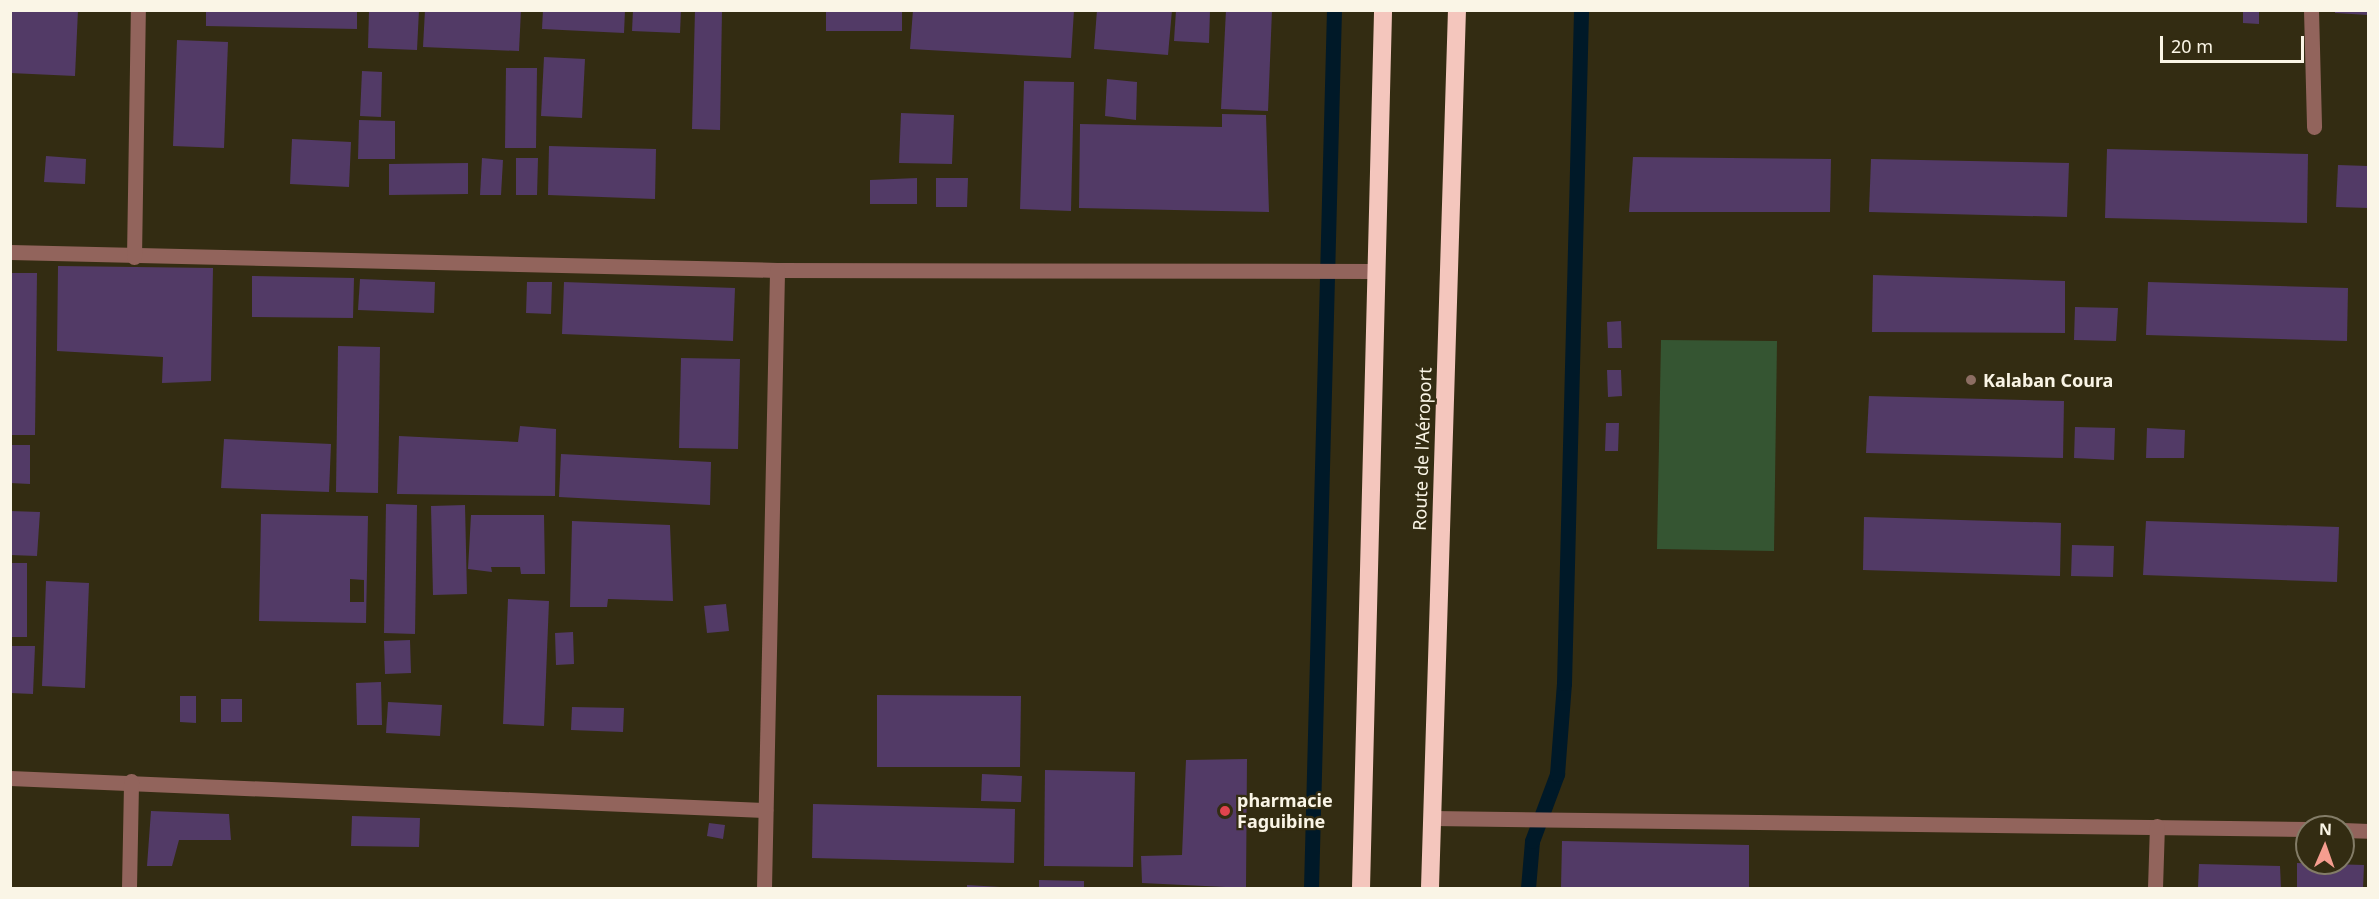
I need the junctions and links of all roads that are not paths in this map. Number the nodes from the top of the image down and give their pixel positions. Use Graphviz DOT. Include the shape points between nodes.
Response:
graph roads {
  1 [pos="138,10"];
  2 [pos="1383,10"];
  3 [pos="1457,10"];
  4 [pos="2311,10"];
  5 [pos="2314,127"];
  6 [pos="10,252"];
  7 [pos="134,257"];
  8 [pos="777,270"];
  9 [pos="1376,271"];
  10 [pos="10,777"];
  11 [pos="131,781"];
  12 [pos="765,810"];
  13 [pos="1432,818"];
  14 [pos="2157,826"];
  15 [pos="2295,829"];
  16 [pos="129,888"];
  17 [pos="764,888"];
  18 [pos="1361,888"];
  19 [pos="1430,888"];
  20 [pos="2155,888"];
  1 -- 7 [label="street"];
  2 -- 9 [label="highway"];
  3 -- 13 [label="highway, Route de l'Aéroport"];
  4 -- 5 [label="street"];
  6 -- 7 [label="street"];
  7 -- 8 [label="street"];
  8 -- 9 [label="street"];
  8 -- 12 [label="street"];
  9 -- 18 [label="highway"];
  10 -- 11 [label="street"];
  11 -- 12 [label="street"];
  11 -- 16 [label="street"];
  12 -- 17 [label="street"];
  13 -- 14 [label="street"];
  13 -- 19 [label="highway, Route de l'Aéroport"];
  14 -- 15 [label="street"];
  14 -- 20 [label="street"];
}
